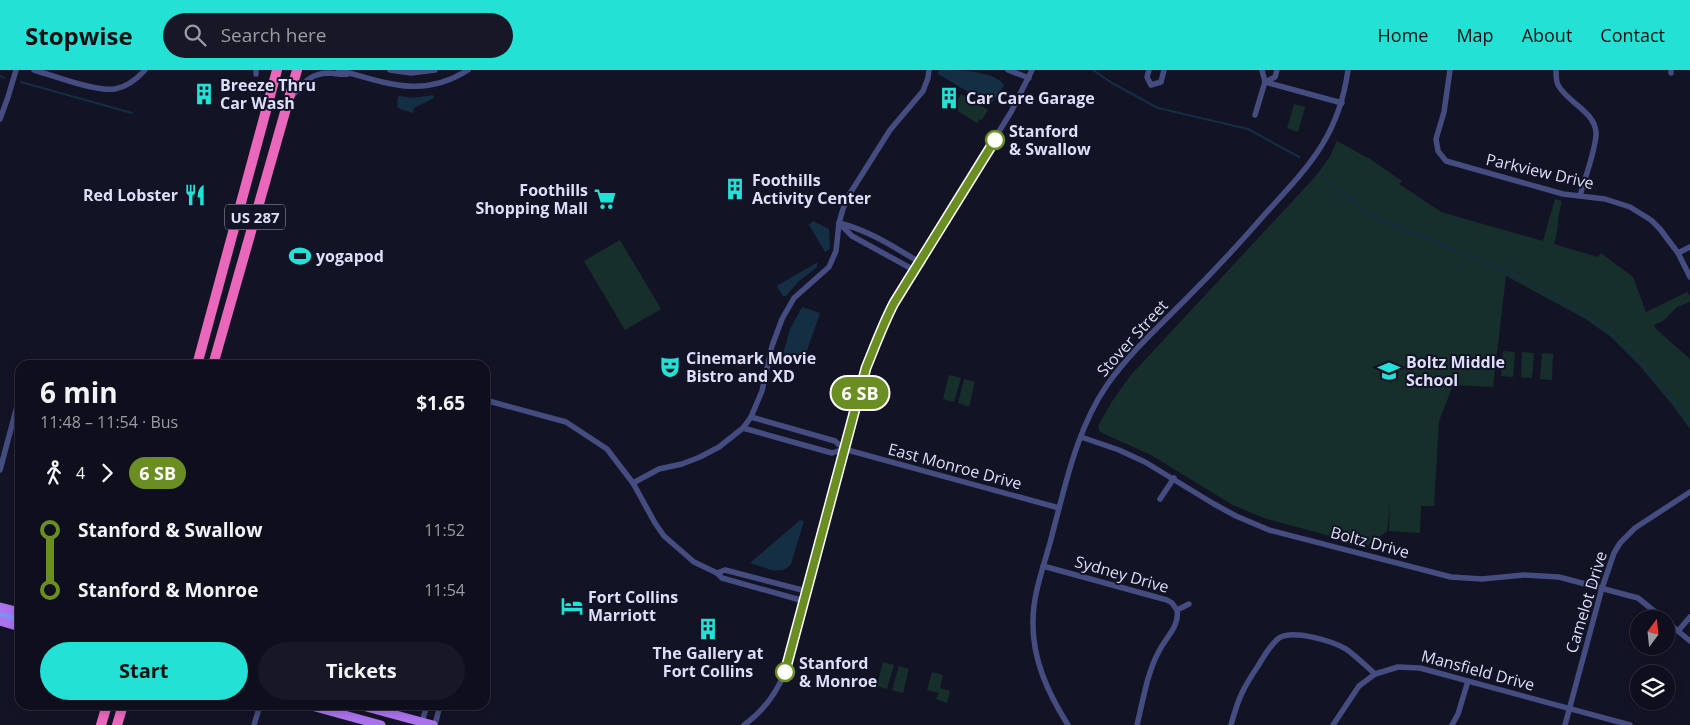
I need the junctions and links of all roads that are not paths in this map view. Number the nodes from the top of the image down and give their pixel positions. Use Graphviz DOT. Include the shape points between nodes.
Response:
graph roads {
  1 [pos="16,70"];
  2 [pos="34,70"];
  3 [pos="145,70"];
  4 [pos="277,70"];
  5 [pos="297,70"];
  6 [pos="339,70"];
  7 [pos="390,70"];
  8 [pos="434,70"];
  9 [pos="468,70"];
  10 [pos="929,70"];
  11 [pos="1008,70"];
  12 [pos="1032,70"];
  13 [pos="1149,70"];
  14 [pos="1164,70"];
  15 [pos="1262,70"];
  16 [pos="1277,70"];
  17 [pos="1348,70"];
  18 [pos="1450,70"];
  19 [pos="1556,70"];
  20 [pos="351,73"];
  21 [pos="1028,78"];
  22 [pos="1265,82"];
  23 [pos="288,100"];
  24 [pos="1342,103"];
  25 [pos="1255,116"];
  26 [pos="0,119"];
  27 [pos="1580,196"];
  28 [pos="839,223"];
  29 [pos="1690,247"];
  30 [pos="1678,253"];
  31 [pos="919,262"];
  32 [pos="914,270"];
  33 [pos="1690,276"];
  34 [pos="198,360"];
  35 [pos="214,360"];
  36 [pos="490,401"];
  37 [pos="15,414"];
  38 [pos="751,417"];
  39 [pos="743,428"];
  40 [pos="1081,437"];
  41 [pos="844,449"];
  42 [pos="0,470"];
  43 [pos="1174,478"];
  44 [pos="633,483"];
  45 [pos="1690,492"];
  46 [pos="1160,499"];
  47 [pos="1059,508"];
  48 [pos="1044,566"];
  49 [pos="717,573"];
  50 [pos="1602,588"];
  51 [pos="806,591"];
  52 [pos="804,601"];
  53 [pos="1189,604"];
  54 [pos="0,607"];
  55 [pos="1177,610"];
  56 [pos="1653,610"];
  57 [pos="15,611"];
  58 [pos="0,614"];
  59 [pos="1690,617"];
  60 [pos="15,618"];
  61 [pos="0,621"];
  62 [pos="15,626"];
  63 [pos="1675,628"];
  64 [pos="1678,631"];
  65 [pos="1690,641"];
  66 [pos="1375,674"];
  67 [pos="1468,681"];
  68 [pos="1569,708"];
  69 [pos="105,710"];
  70 [pos="122,710"];
  71 [pos="258,710"];
  72 [pos="326,710"];
  73 [pos="376,710"];
  74 [pos="426,710"];
  75 [pos="438,710"];
  76 [pos="422,724"];
  77 [pos="101,725"];
  78 [pos="117,725"];
  79 [pos="254,725"];
  80 [pos="381,725"];
  81 [pos="434,725"];
  82 [pos="744,725"];
  83 [pos="1068,725"];
  84 [pos="1137,725"];
  85 [pos="1231,725"];
  86 [pos="1333,725"];
  87 [pos="1452,725"];
  88 [pos="1565,725"];
  89 [pos="1630,725"];
  1 -- 26 [label="street"];
  2 -- 3 [label="street" via="105,89 124,86"];
  4 -- 34 [label="highway, US 287"];
  5 -- 23 [label="highway, US 287"];
  6 -- 20 [label="street"];
  7 -- 8 [label="street" via="411,73"];
  9 -- 20 [label="street" via="451,80 411,88"];
  10 -- 28 [label="street" via="923,91 890,130 857,180"];
  11 -- 21 [label="street"];
  12 -- 21 [label="street"];
  13 -- 14 [label="street" via="1147,77 1151,85 1161,82"];
  15 -- 22 [label="street"];
  16 -- 22 [label="street" via="1275,77"];
  17 -- 24 [label="street, Stover Street"];
  18 -- 27 [label="street, Parkview Drive" via="1436,139 1442,157 1452,163"];
  19 -- 27 [label="street" via="1557,84 1576,106 1587,113 1596,130"];
  20 -- 23 [label="street" via="317,74 307,79"];
  21 -- 31 [label="street" via="1011,112"];
  22 -- 24 [label="street"];
  22 -- 25 [label="street"];
  23 -- 35 [label="highway, US 287"];
  24 -- 40 [label="street, Stover Street" via="1327,138 1311,163 1120,369 1097,402"];
  27 -- 30 [label="street, Parkview Drive" via="1619,203 1641,214 1660,229"];
  28 -- 31 [label="street" via="852,226"];
  28 -- 32 [label="street" via="852,236"];
  28 -- 38 [label="street" via="836,252 829,267 794,298 777,330 762,391"];
  29 -- 30 [label="street"];
  30 -- 33 [label="street, Parkview Drive"];
  31 -- 32 [label="street"];
  32 -- 41 [label="street" via="886,318 866,368"];
  36 -- 44 [label="street" via="573,426 607,449"];
  37 -- 42 [label="street"];
  38 -- 39 [label="street"];
  38 -- 41 [label="street, East Monroe Drive" via="836,441"];
  39 -- 41 [label="street, East Monroe Drive" via="832,453"];
  39 -- 44 [label="street" via="700,457 659,469"];
  40 -- 43 [label="street, Boltz Drive" via="1119,450"];
  40 -- 47 [label="street, Stover Street"];
  41 -- 47 [label="street, East Monroe Drive"];
  41 -- 51 [label="street"];
  43 -- 46 [label="street"];
  43 -- 50 [label="street, Boltz Drive" via="1214,504 1269,530 1438,574 1482,579 1544,575"];
  44 -- 49 [label="street" via="668,540 694,562"];
  45 -- 50 [label="street, Camelot Drive" via="1628,535 1614,553"];
  47 -- 48 [label="street, Stover Street"];
  48 -- 55 [label="street, Sydney Drive" via="1167,600"];
  48 -- 83 [label="street, Stover Street" via="1032,620 1036,651 1043,677"];
  49 -- 51 [label="street" via="725,570"];
  49 -- 52 [label="street" via="722,578"];
  50 -- 56 [label="street, Boltz Drive" via="1638,598"];
  50 -- 68 [label="street, Camelot Drive"];
  51 -- 52 [label="street"];
  52 -- 82 [label="street" via="777,690 767,705"];
  53 -- 55 [label="street, Sydney Drive"];
  54 -- 57 [label="main road"];
  55 -- 84 [label="street" via="1176,624 1154,662"];
  58 -- 60 [label="main road"];
  59 -- 64 [label="street"];
  61 -- 62 [label="main road"];
  63 -- 64 [label="street, Boltz Drive"];
  64 -- 65 [label="street, Boltz Drive"];
  66 -- 67 [label="street, Mansfield Drive" via="1409,667"];
  66 -- 85 [label="street" via="1347,650 1334,644 1297,634 1283,636 1272,644 1243,689"];
  66 -- 86 [label="street" via="1359,686"];
  67 -- 68 [label="street, Mansfield Drive"];
  67 -- 87 [label="street"];
  68 -- 88 [label="street, Camelot Drive"];
  68 -- 89 [label="street, Mansfield Drive"];
  69 -- 77 [label="highway"];
  70 -- 78 [label="highway"];
  71 -- 79 [label="street"];
  72 -- 80 [label="main road"];
  73 -- 76 [label="main road"];
  74 -- 76 [label="street"];
  75 -- 81 [label="street"];
  76 -- 81 [label="main road"];
}
